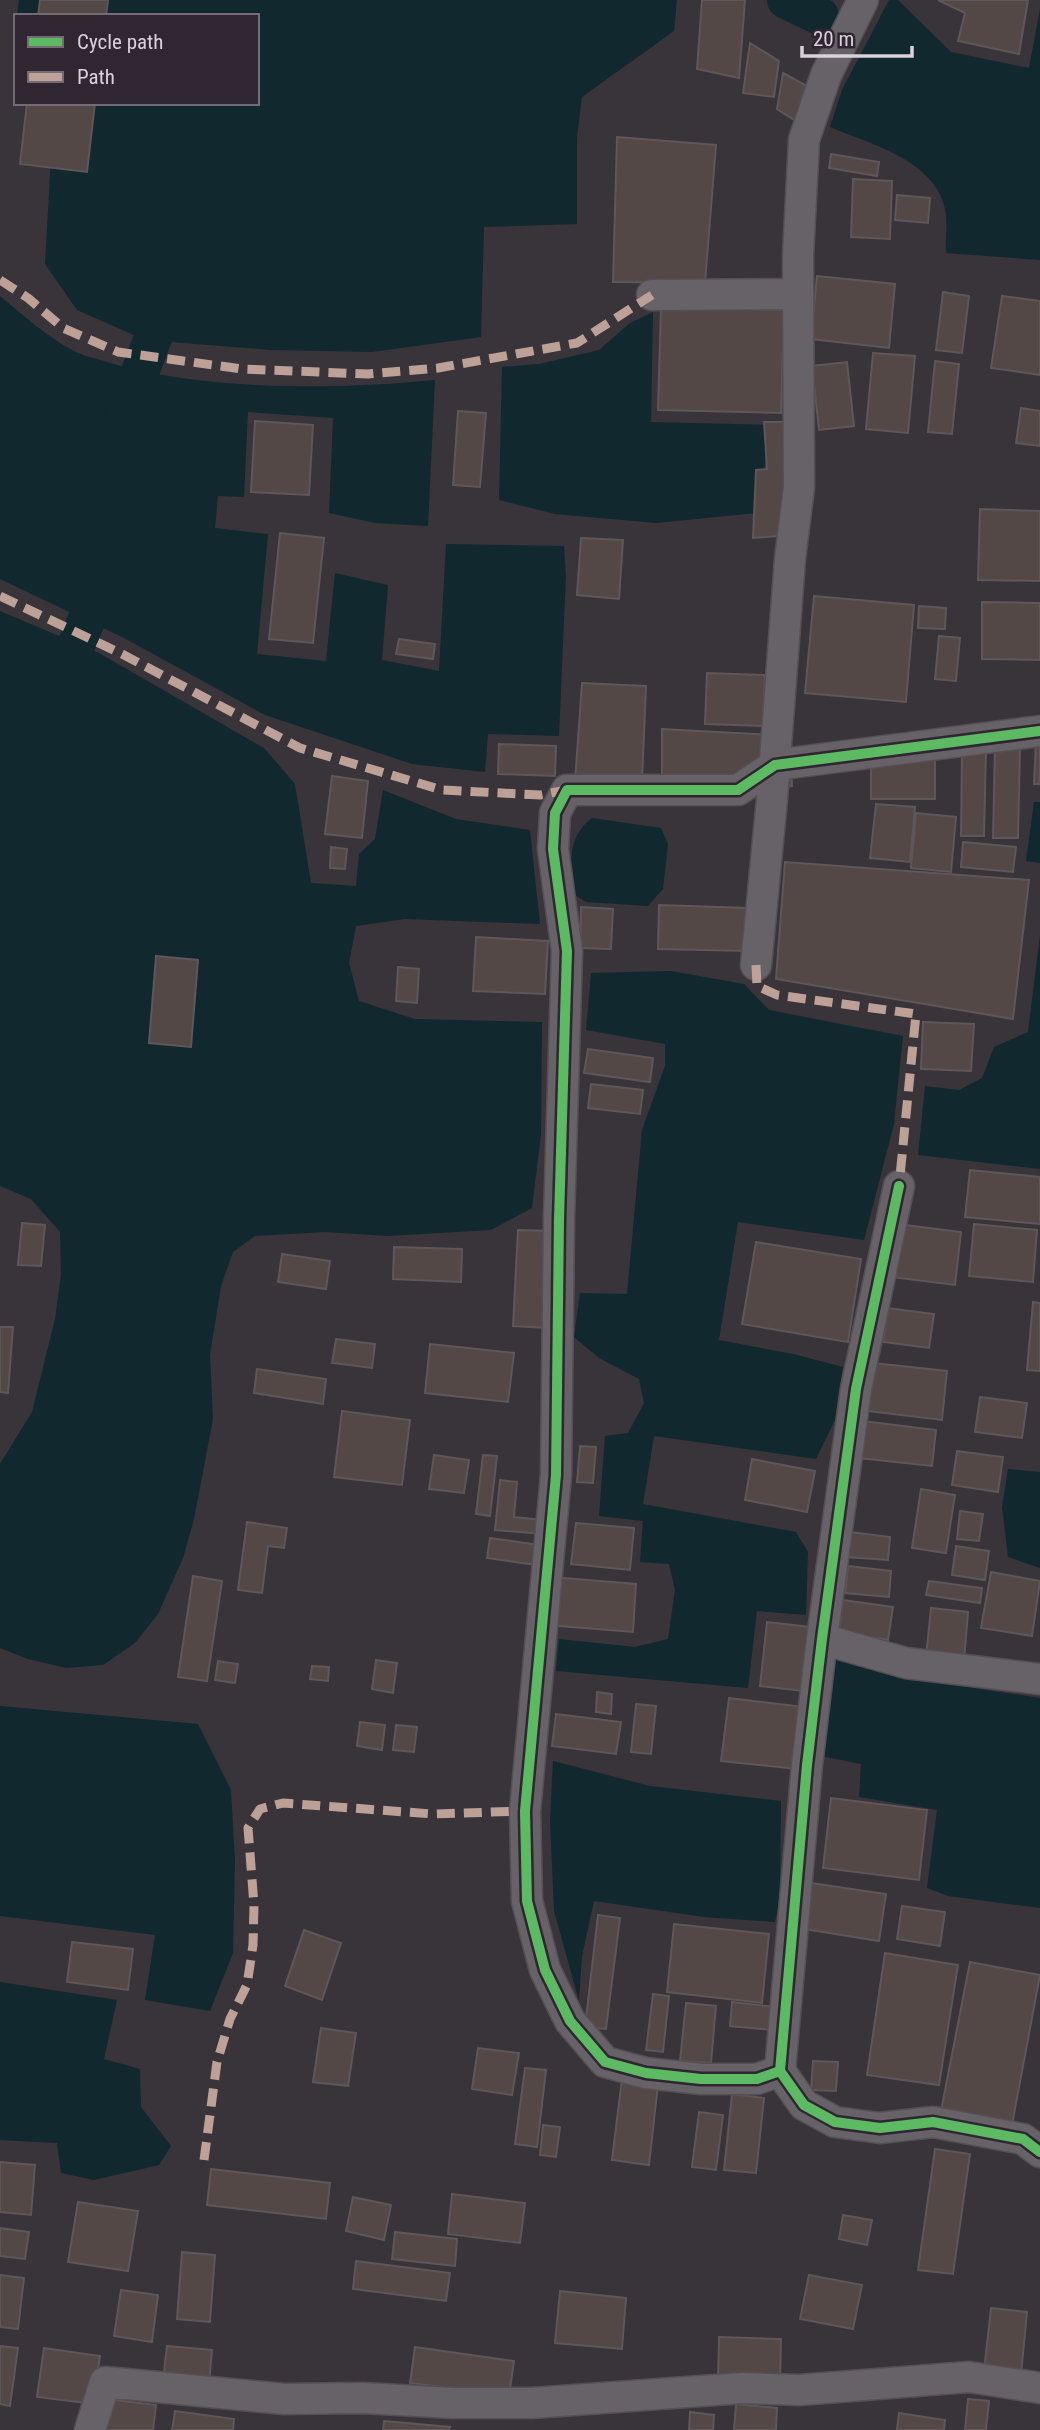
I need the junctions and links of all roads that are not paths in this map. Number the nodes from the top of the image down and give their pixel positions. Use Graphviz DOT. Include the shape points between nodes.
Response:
graph roads {
  1 [pos="863,0"];
  2 [pos="798,294"];
  3 [pos="652,295"];
  4 [pos="1040,731"];
  5 [pos="775,765"];
  6 [pos="756,965"];
  7 [pos="899,1186"];
  8 [pos="822,1639"];
  9 [pos="1040,1679"];
  10 [pos="780,2071"];
  11 [pos="1040,2152"];
  12 [pos="1040,2388"];
  13 [pos="90,2430"];
  1 -- 2 [label="street" via="826,75 804,140"];
  2 -- 3 [label="street"];
  2 -- 5 [label="street" via="799,487"];
  4 -- 5 [label="street"];
  5 -- 6 [label="street"];
  5 -- 10 [label="street" via="738,790 567,790 555,813 553,849 567,951 556,1475 525,1811 527,1901 545,1970 570,2021 605,2062 646,2073 701,2079 757,2080"];
  7 -- 8 [label="street" via="856,1389"];
  8 -- 9 [label="street" via="906,1663"];
  8 -- 10 [label="street"];
  10 -- 11 [label="street" via="804,2105 835,2122 880,2128 933,2122 1023,2139"];
  12 -- 13 [label="street" via="969,2376 799,2390 743,2388 532,2403 453,2403 284,2399 105,2382"];
}
